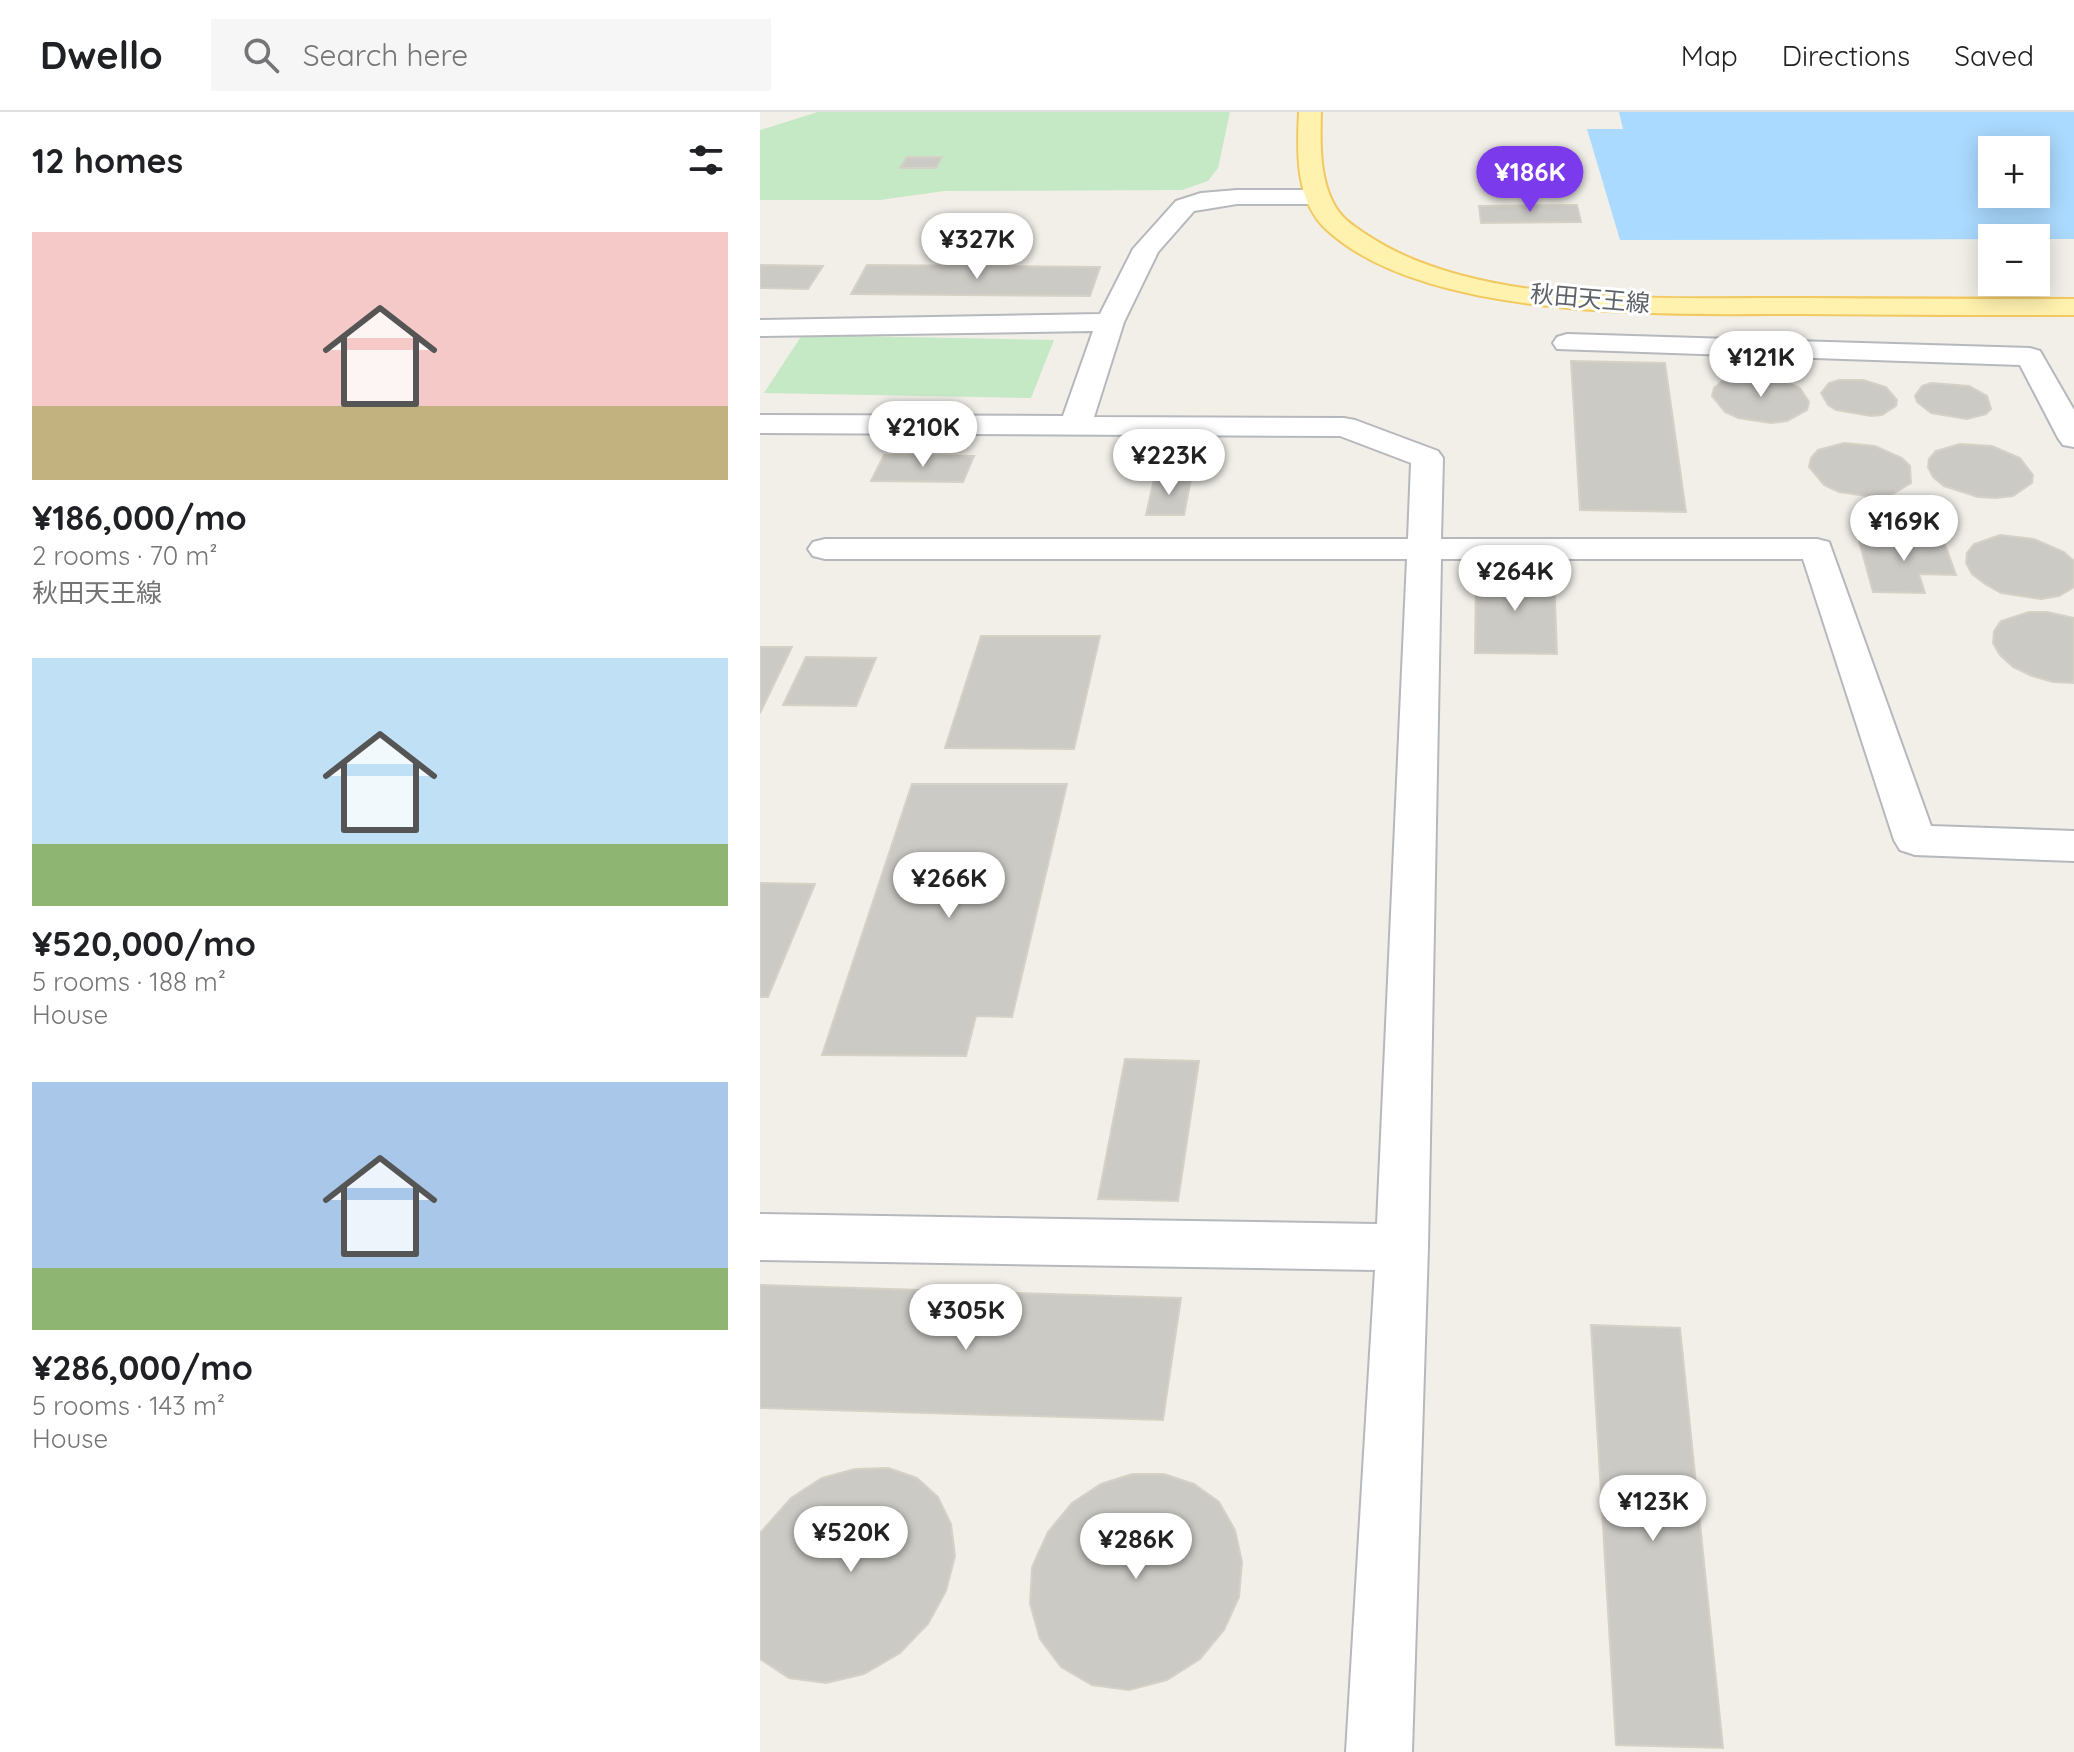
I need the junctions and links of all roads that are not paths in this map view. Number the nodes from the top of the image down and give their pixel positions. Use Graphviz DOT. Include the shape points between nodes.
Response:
graph roads {
  1 [pos="1310,112"];
  2 [pos="1316,197"];
  3 [pos="2074,307"];
  4 [pos="1110,322"];
  5 [pos="760,328"];
  6 [pos="1567,343"];
  7 [pos="760,424"];
  8 [pos="1076,424"];
  9 [pos="2074,438"];
  10 [pos="825,549"];
  11 [pos="1425,550"];
  12 [pos="2074,846"];
  13 [pos="760,1237"];
  14 [pos="1402,1247"];
  15 [pos="1379,1752"];
  1 -- 2 [label="main road"];
  2 -- 3 [label="main road, 秋田天王線" via="1336,225 1383,258 1444,279 1527,293 1627,305"];
  2 -- 4 [label="street" via="1237,197 1185,206 1146,249"];
  4 -- 5 [label="street"];
  4 -- 8 [label="street"];
  6 -- 9 [label="street" via="2030,357"];
  7 -- 8 [label="street"];
  8 -- 11 [label="street" via="1344,427 1358,432 1427,458"];
  10 -- 11 [label="street"];
  11 -- 12 [label="street" via="1817,549 1915,840"];
  11 -- 14 [label="street"];
  13 -- 14 [label="street"];
  14 -- 15 [label="street"];
}
